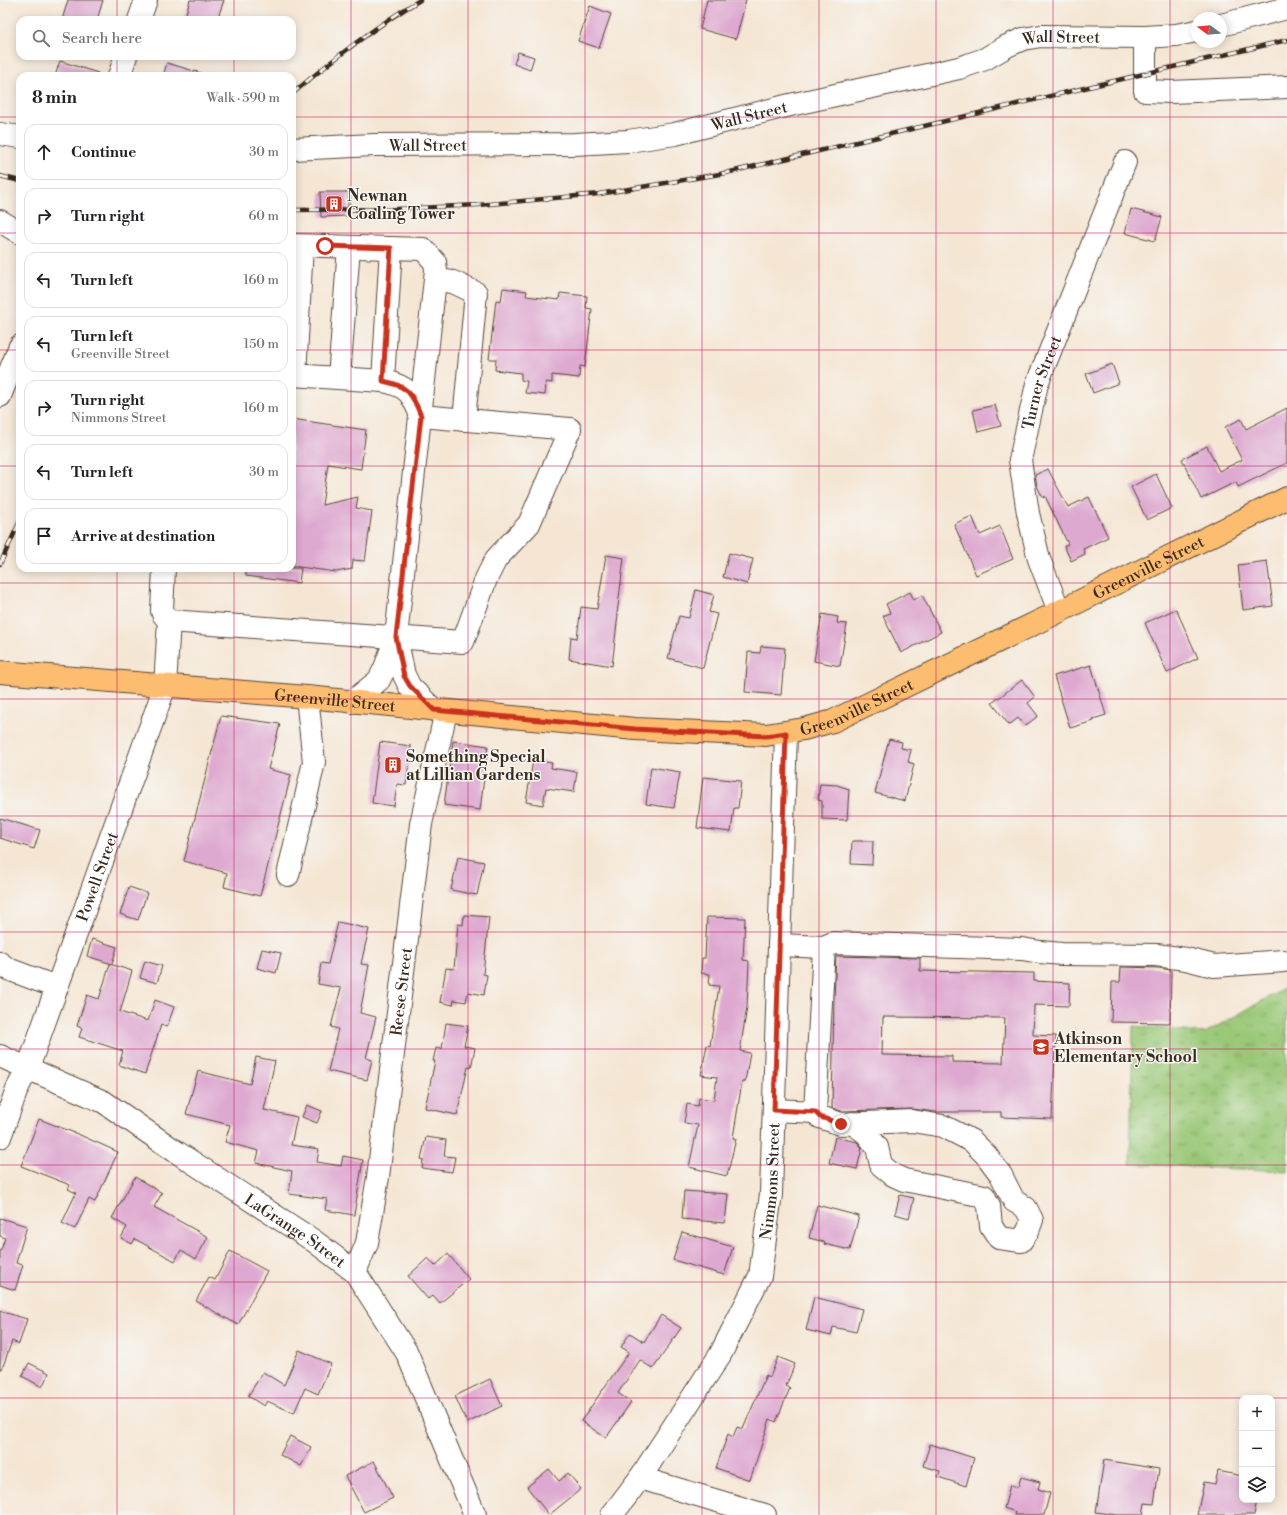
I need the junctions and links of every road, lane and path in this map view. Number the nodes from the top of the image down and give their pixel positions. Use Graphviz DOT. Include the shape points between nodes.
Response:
graph roads {
  1 [pos="146,0"];
  2 [pos="1287,8"];
  3 [pos="140,16"];
  4 [pos="1227,23"];
  5 [pos="1191,32"];
  6 [pos="1145,37"];
  7 [pos="125,60"];
  8 [pos="120,72"];
  9 [pos="1287,88"];
  10 [pos="0,134"];
  11 [pos="16,136"];
  12 [pos="296,149"];
  13 [pos="1125,162"];
  14 [pos="0,221"];
  15 [pos="16,231"];
  16 [pos="297,245"];
  17 [pos="349,247"];
  18 [pos="391,248"];
  19 [pos="296,278"];
  20 [pos="436,280"];
  21 [pos="12,348"];
  22 [pos="296,375"];
  23 [pos="339,378"];
  24 [pos="383,381"];
  25 [pos="0,396"];
  26 [pos="421,416"];
  27 [pos="464,420"];
  28 [pos="1287,498"];
  29 [pos="164,572"];
  30 [pos="1059,611"];
  31 [pos="169,621"];
  32 [pos="396,637"];
  33 [pos="0,672"];
  34 [pos="165,686"];
  35 [pos="307,697"];
  36 [pos="352,702"];
  37 [pos="440,710"];
  38 [pos="786,733"];
  39 [pos="288,875"];
  40 [pos="779,945"];
  41 [pos="824,947"];
  42 [pos="1284,961"];
  43 [pos="0,963"];
  44 [pos="56,987"];
  45 [pos="0,1056"];
  46 [pos="28,1068"];
  47 [pos="774,1110"];
  48 [pos="815,1112"];
  49 [pos="852,1123"];
  50 [pos="0,1137"];
  51 [pos="355,1272"];
  52 [pos="640,1478"];
  53 [pos="475,1515"];
  54 [pos="612,1515"];
  55 [pos="765,1515"];
  1 -- 3 [label="street"];
  2 -- 4 [label="street"];
  5 -- 6 [label="street, Wall Street"];
  6 -- 9 [label="street" via="1145,91"];
  6 -- 12 [label="street, Wall Street" via="1041,36 1023,39 985,59 958,68 674,134 628,142 374,145"];
  7 -- 8 [label="street"];
  10 -- 11 [label="street"];
  13 -- 30 [label="street, Turner Street" via="1037,384 1020,460 1028,513 1040,559"];
  14 -- 15 [label="street"];
  16 -- 17 [label="street"];
  16 -- 19 [label="street"];
  17 -- 18 [label="street"];
  17 -- 23 [label="street"];
  18 -- 20 [label="street" via="423,249 435,262"];
  18 -- 24 [label="street"];
  20 -- 26 [label="street"];
  20 -- 27 [label="street" via="453,282 476,293"];
  21 -- 25 [label="street"];
  22 -- 23 [label="street"];
  23 -- 24 [label="street"];
  24 -- 26 [label="street" via="404,387"];
  26 -- 27 [label="street"];
  26 -- 32 [label="street"];
  27 -- 32 [label="street" via="570,429 529,524 496,559 463,642"];
  28 -- 30 [label="main road, Greenville Street"];
  29 -- 31 [label="street" via="162,611"];
  30 -- 38 [label="main road, Greenville Street" via="833,721"];
  31 -- 32 [label="street"];
  31 -- 34 [label="street, Powell Street"];
  32 -- 36 [label="street" via="379,680"];
  32 -- 37 [label="street" via="404,676 410,686"];
  33 -- 34 [label="main road, Greenville Street"];
  34 -- 35 [label="main road, Greenville Street"];
  34 -- 44 [label="street, Powell Street"];
  35 -- 36 [label="main road, Greenville Street"];
  35 -- 39 [label="street" via="314,762"];
  36 -- 37 [label="main road, Greenville Street"];
  37 -- 38 [label="main road, Greenville Street" via="635,729 766,736"];
  37 -- 51 [label="street, Reese Street" via="421,824 378,1177 367,1243"];
  38 -- 40 [label="street, Nimmons Street"];
  40 -- 41 [label="street"];
  40 -- 47 [label="street, Nimmons Street"];
  41 -- 42 [label="street" via="833,943 1022,949 1062,954 1156,955 1214,966"];
  41 -- 48 [label="street"];
  43 -- 44 [label="street" via="8,969"];
  44 -- 46 [label="street, Powell Street"];
  45 -- 46 [label="street, LaGrange Street"];
  46 -- 50 [label="street, Powell Street" via="17,1089"];
  46 -- 51 [label="street, LaGrange Street" via="104,1102 314,1241"];
  47 -- 48 [label="street"];
  47 -- 52 [label="street, Nimmons Street" via="771,1194 760,1276 720,1355"];
  48 -- 49 [label="street" via="820,1117 841,1124"];
  49 -- 49 [label="street" via="866,1133 877,1147 881,1165 893,1175 904,1180 984,1196 989,1206 991,1226 999,1238 1021,1241 1028,1231 1032,1220 1026,1208 1014,1201 1001,1175 972,1141 943,1126 920,1122"];
  51 -- 53 [label="street, LaGrange Street" via="407,1354"];
  52 -- 54 [label="street, Nimmons Street"];
  52 -- 55 [label="street"];
}
